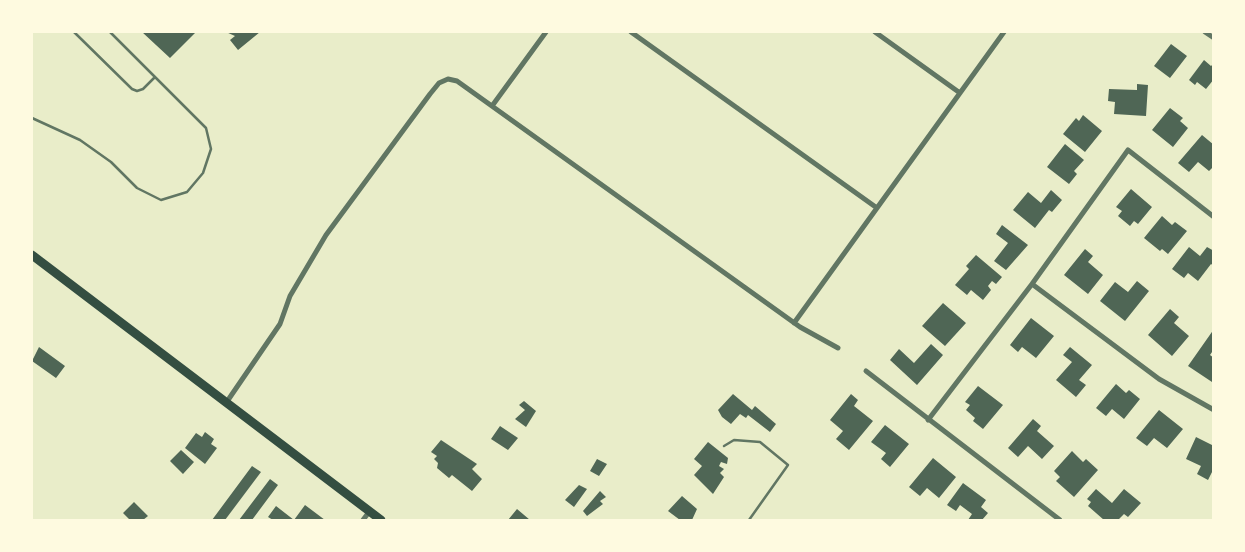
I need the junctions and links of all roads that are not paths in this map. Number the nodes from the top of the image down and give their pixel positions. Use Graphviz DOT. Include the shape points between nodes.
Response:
graph roads {
  1 [pos="74,32"];
  2 [pos="110,32"];
  3 [pos="546,32"];
  4 [pos="631,32"];
  5 [pos="875,32"];
  6 [pos="1004,32"];
  7 [pos="1205,32"];
  8 [pos="1213,38"];
  9 [pos="155,76"];
  10 [pos="960,93"];
  11 [pos="492,106"];
  12 [pos="32,118"];
  13 [pos="877,208"];
  14 [pos="1213,216"];
  15 [pos="32,256"];
  16 [pos="1032,284"];
  17 [pos="794,323"];
  18 [pos="838,348"];
  19 [pos="866,371"];
  20 [pos="226,403"];
  21 [pos="1213,410"];
  22 [pos="928,419"];
  23 [pos="724,446"];
  24 [pos="369,512"];
  25 [pos="363,520"];
  26 [pos="381,520"];
  27 [pos="749,520"];
  28 [pos="1060,520"];
  1 -- 9 [label="lane" via="132,89 143,89"];
  2 -- 9 [label="lane"];
  3 -- 11 [label="street"];
  4 -- 13 [label="street"];
  5 -- 10 [label="street"];
  6 -- 10 [label="street"];
  7 -- 8 [label="street"];
  9 -- 12 [label="lane" via="206,128 211,149 203,173 187,192 161,200 137,188 80,140"];
  10 -- 13 [label="street"];
  11 -- 17 [label="street"];
  11 -- 20 [label="street" via="457,81 439,83 326,235 290,296 280,324"];
  13 -- 17 [label="street"];
  14 -- 16 [label="street" via="1128,150"];
  15 -- 20 [label="main road"];
  16 -- 21 [label="street" via="1159,379"];
  16 -- 22 [label="street"];
  17 -- 18 [label="street"];
  19 -- 22 [label="street"];
  20 -- 24 [label="main road"];
  22 -- 28 [label="street"];
  23 -- 27 [label="lane" via="734,440 760,442 789,465"];
  24 -- 25 [label="street"];
  24 -- 26 [label="main road"];
}
